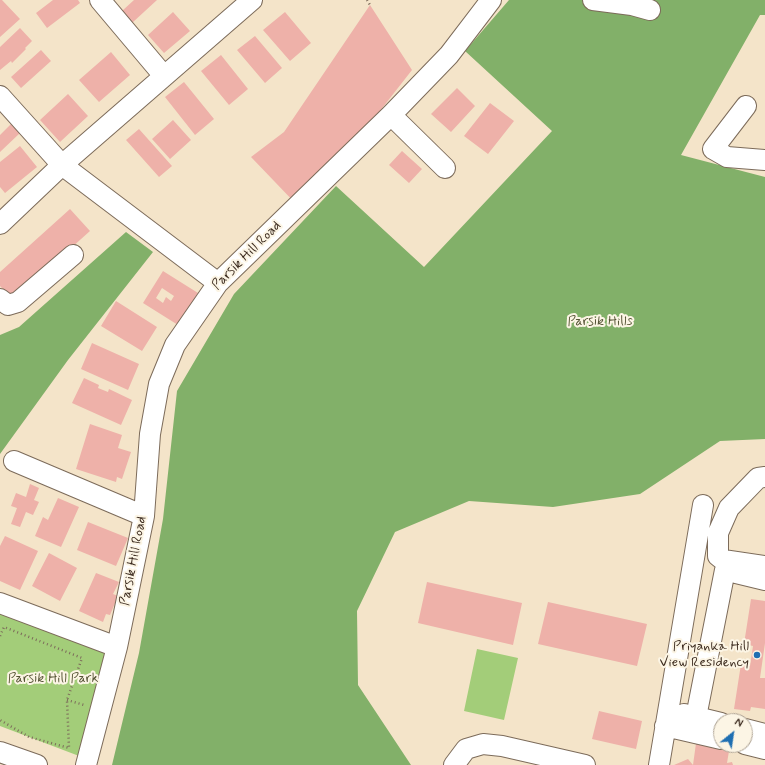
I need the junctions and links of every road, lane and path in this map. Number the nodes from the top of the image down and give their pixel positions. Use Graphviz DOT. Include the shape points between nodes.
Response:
graph roads {
  1 [pos="100,0"];
  2 [pos="252,0"];
  3 [pos="367,0"];
  4 [pos="491,0"];
  5 [pos="592,0"];
  6 [pos="370,4"];
  7 [pos="650,10"];
  8 [pos="164,76"];
  9 [pos="0,96"];
  10 [pos="746,106"];
  11 [pos="391,115"];
  12 [pos="765,160"];
  13 [pos="62,165"];
  14 [pos="445,168"];
  15 [pos="0,224"];
  16 [pos="73,255"];
  17 [pos="218,283"];
  18 [pos="0,299"];
  19 [pos="14,461"];
  20 [pos="765,478"];
  21 [pos="703,505"];
  22 [pos="144,516"];
  23 [pos="708,531"];
  24 [pos="693,562"];
  25 [pos="765,566"];
  26 [pos="725,570"];
  27 [pos="765,580"];
  28 [pos="0,603"];
  29 [pos="0,636"];
  30 [pos="116,647"];
  31 [pos="696,717"];
  32 [pos="667,718"];
  33 [pos="0,720"];
  34 [pos="713,721"];
  35 [pos="753,731"];
  36 [pos="765,734"];
  37 [pos="713,736"];
  38 [pos="753,746"];
  39 [pos="765,749"];
  40 [pos="0,752"];
  41 [pos="37,765"];
  42 [pos="86,765"];
  43 [pos="454,765"];
  44 [pos="585,765"];
  45 [pos="659,765"];
  1 -- 8 [label="street"];
  2 -- 8 [label="street"];
  3 -- 6 [label="path"];
  4 -- 11 [label="street, Parsik Hill Road" via="449,55"];
  5 -- 7 [label="street"];
  8 -- 13 [label="street"];
  9 -- 13 [label="street"];
  10 -- 12 [label="street" via="714,149 727,157"];
  11 -- 14 [label="street"];
  11 -- 17 [label="street, Parsik Hill Road"];
  13 -- 15 [label="street"];
  13 -- 17 [label="street"];
  16 -- 18 [label="street" via="18,302 8,305"];
  17 -- 22 [label="street, Parsik Hill Road" via="175,345 159,384 150,434"];
  19 -- 22 [label="street"];
  20 -- 23 [label="street" via="758,478"];
  21 -- 23 [label="street"];
  22 -- 30 [label="street, Parsik Hill Road"];
  23 -- 24 [label="street"];
  23 -- 25 [label="street" via="718,556 723,560"];
  24 -- 26 [label="street"];
  24 -- 32 [label="street"];
  26 -- 27 [label="street"];
  26 -- 31 [label="street"];
  28 -- 30 [label="street"];
  29 -- 33 [label="path" via="4,627 82,658 67,700 69,748 29,737"];
  30 -- 42 [label="street, Parsik Hill Road"];
  31 -- 32 [label="street"];
  31 -- 34 [label="street"];
  32 -- 37 [label="street"];
  32 -- 45 [label="street"];
  35 -- 36 [label="street"];
  38 -- 39 [label="street"];
  40 -- 41 [label="street"];
  43 -- 44 [label="street" via="466,748 483,744"];
}
